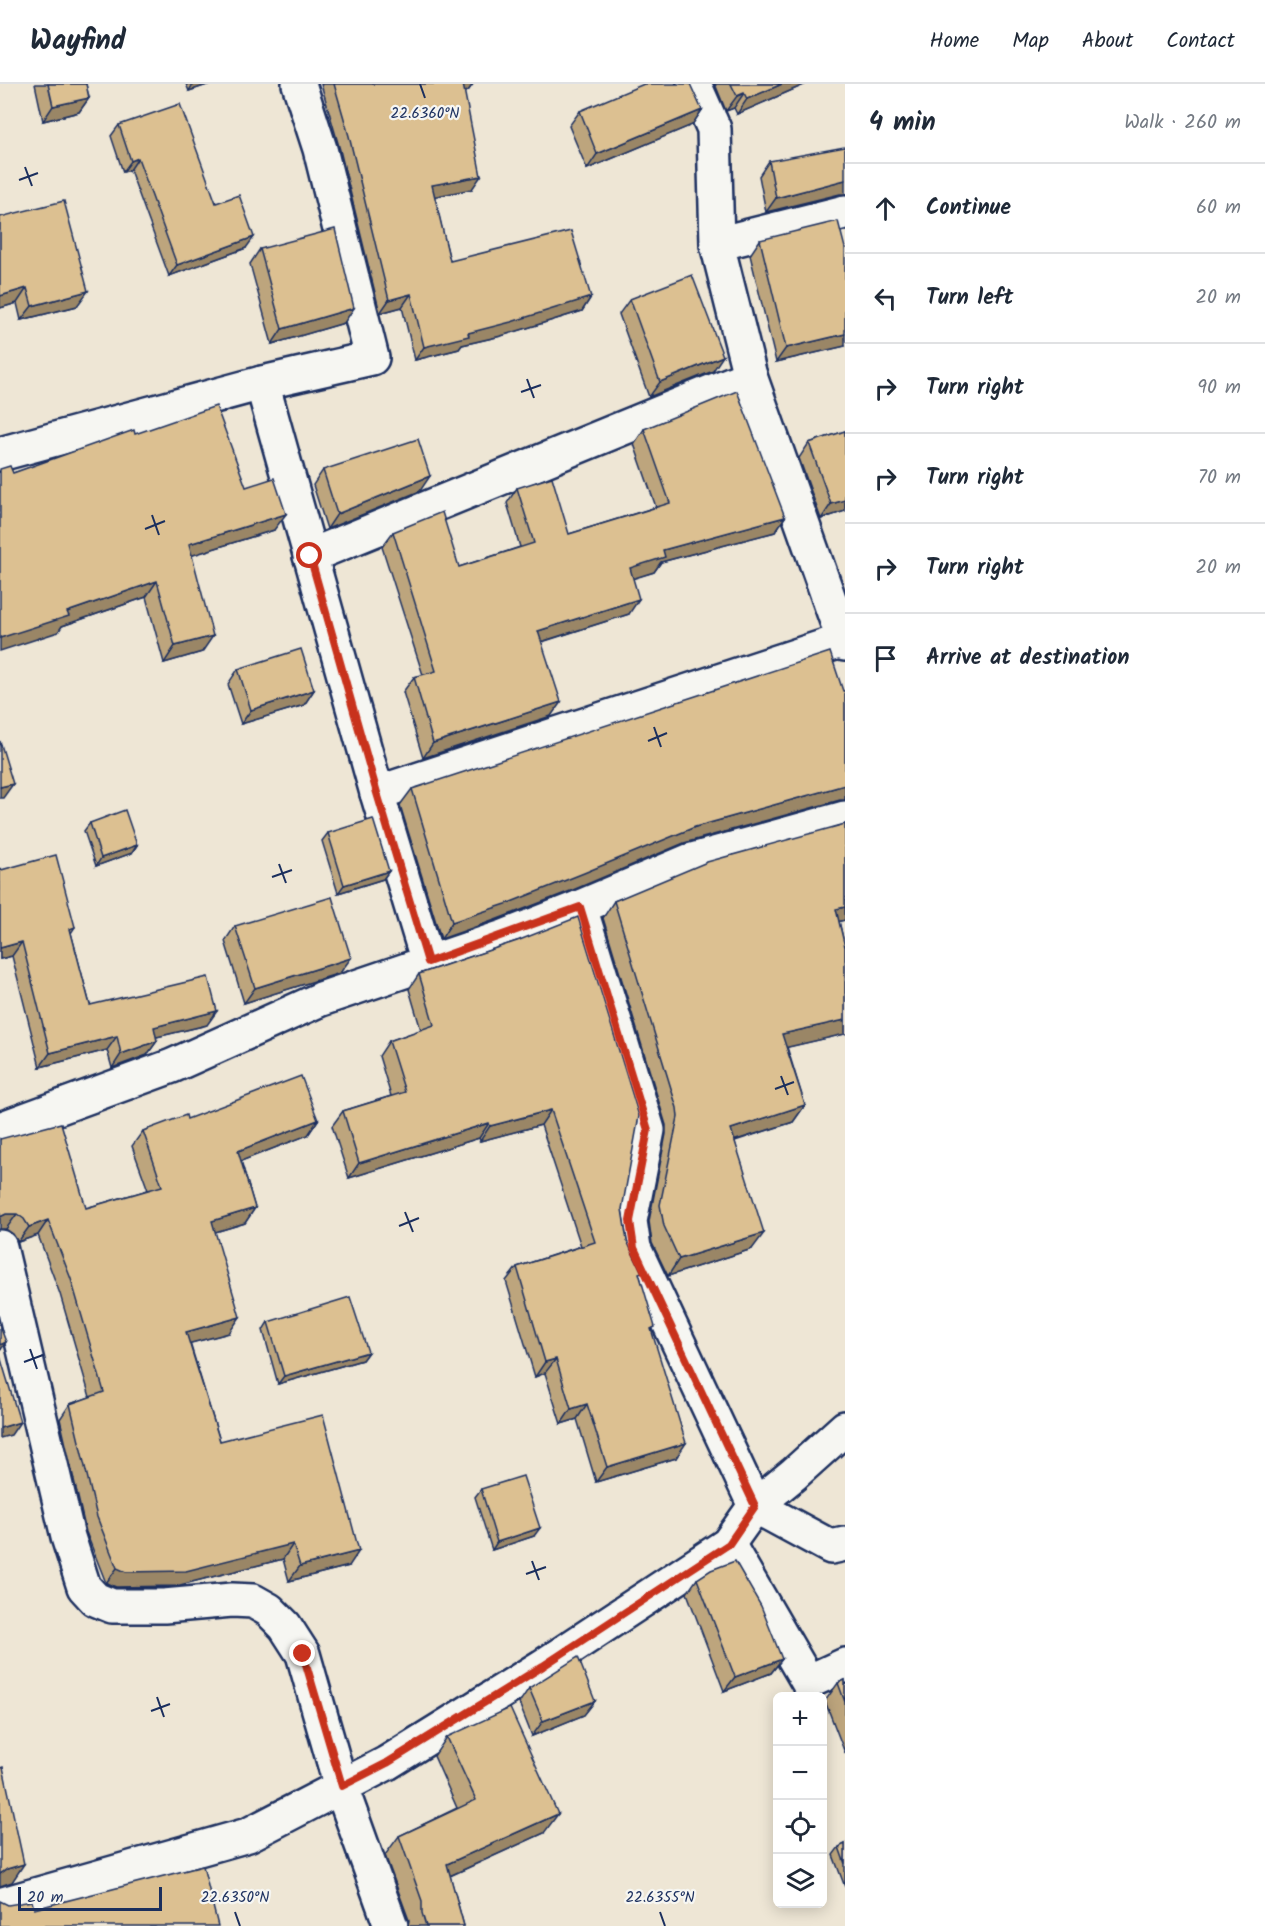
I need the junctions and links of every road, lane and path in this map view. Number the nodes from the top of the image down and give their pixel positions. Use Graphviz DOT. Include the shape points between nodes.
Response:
graph roads {
  1 [pos="299,84"];
  2 [pos="694,84"];
  3 [pos="845,212"];
  4 [pos="717,244"];
  5 [pos="750,376"];
  6 [pos="262,383"];
  7 [pos="0,454"];
  8 [pos="310,556"];
  9 [pos="845,642"];
  10 [pos="377,793"];
  11 [pos="845,818"];
  12 [pos="580,907"];
  13 [pos="428,962"];
  14 [pos="0,1129"];
  15 [pos="0,1247"];
  16 [pos="845,1428"];
  17 [pos="755,1506"];
  18 [pos="729,1544"];
  19 [pos="845,1544"];
  20 [pos="845,1665"];
  21 [pos="342,1786"];
  22 [pos="0,1905"];
  23 [pos="391,1926"];
  1 -- 6 [label="street" via="320,149 372,358"];
  2 -- 4 [label="street" via="714,129"];
  3 -- 4 [label="street"];
  4 -- 5 [label="street"];
  5 -- 8 [label="street"];
  5 -- 9 [label="street"];
  6 -- 7 [label="street"];
  6 -- 8 [label="street"];
  8 -- 10 [label="street"];
  9 -- 10 [label="street"];
  10 -- 13 [label="street"];
  11 -- 12 [label="street" via="689,861"];
  12 -- 13 [label="street"];
  12 -- 17 [label="street" via="648,1130 630,1221 634,1248"];
  13 -- 14 [label="street" via="321,999 172,1066"];
  15 -- 21 [label="street" via="68,1537 84,1587 94,1599 112,1606 232,1600 253,1601 269,1610 303,1654"];
  16 -- 17 [label="street"];
  17 -- 18 [label="street"];
  17 -- 19 [label="street" via="831,1547"];
  18 -- 20 [label="street" via="808,1682"];
  18 -- 21 [label="street" via="543,1666 387,1763"];
  21 -- 22 [label="street" via="248,1835"];
  21 -- 23 [label="street"];
}
